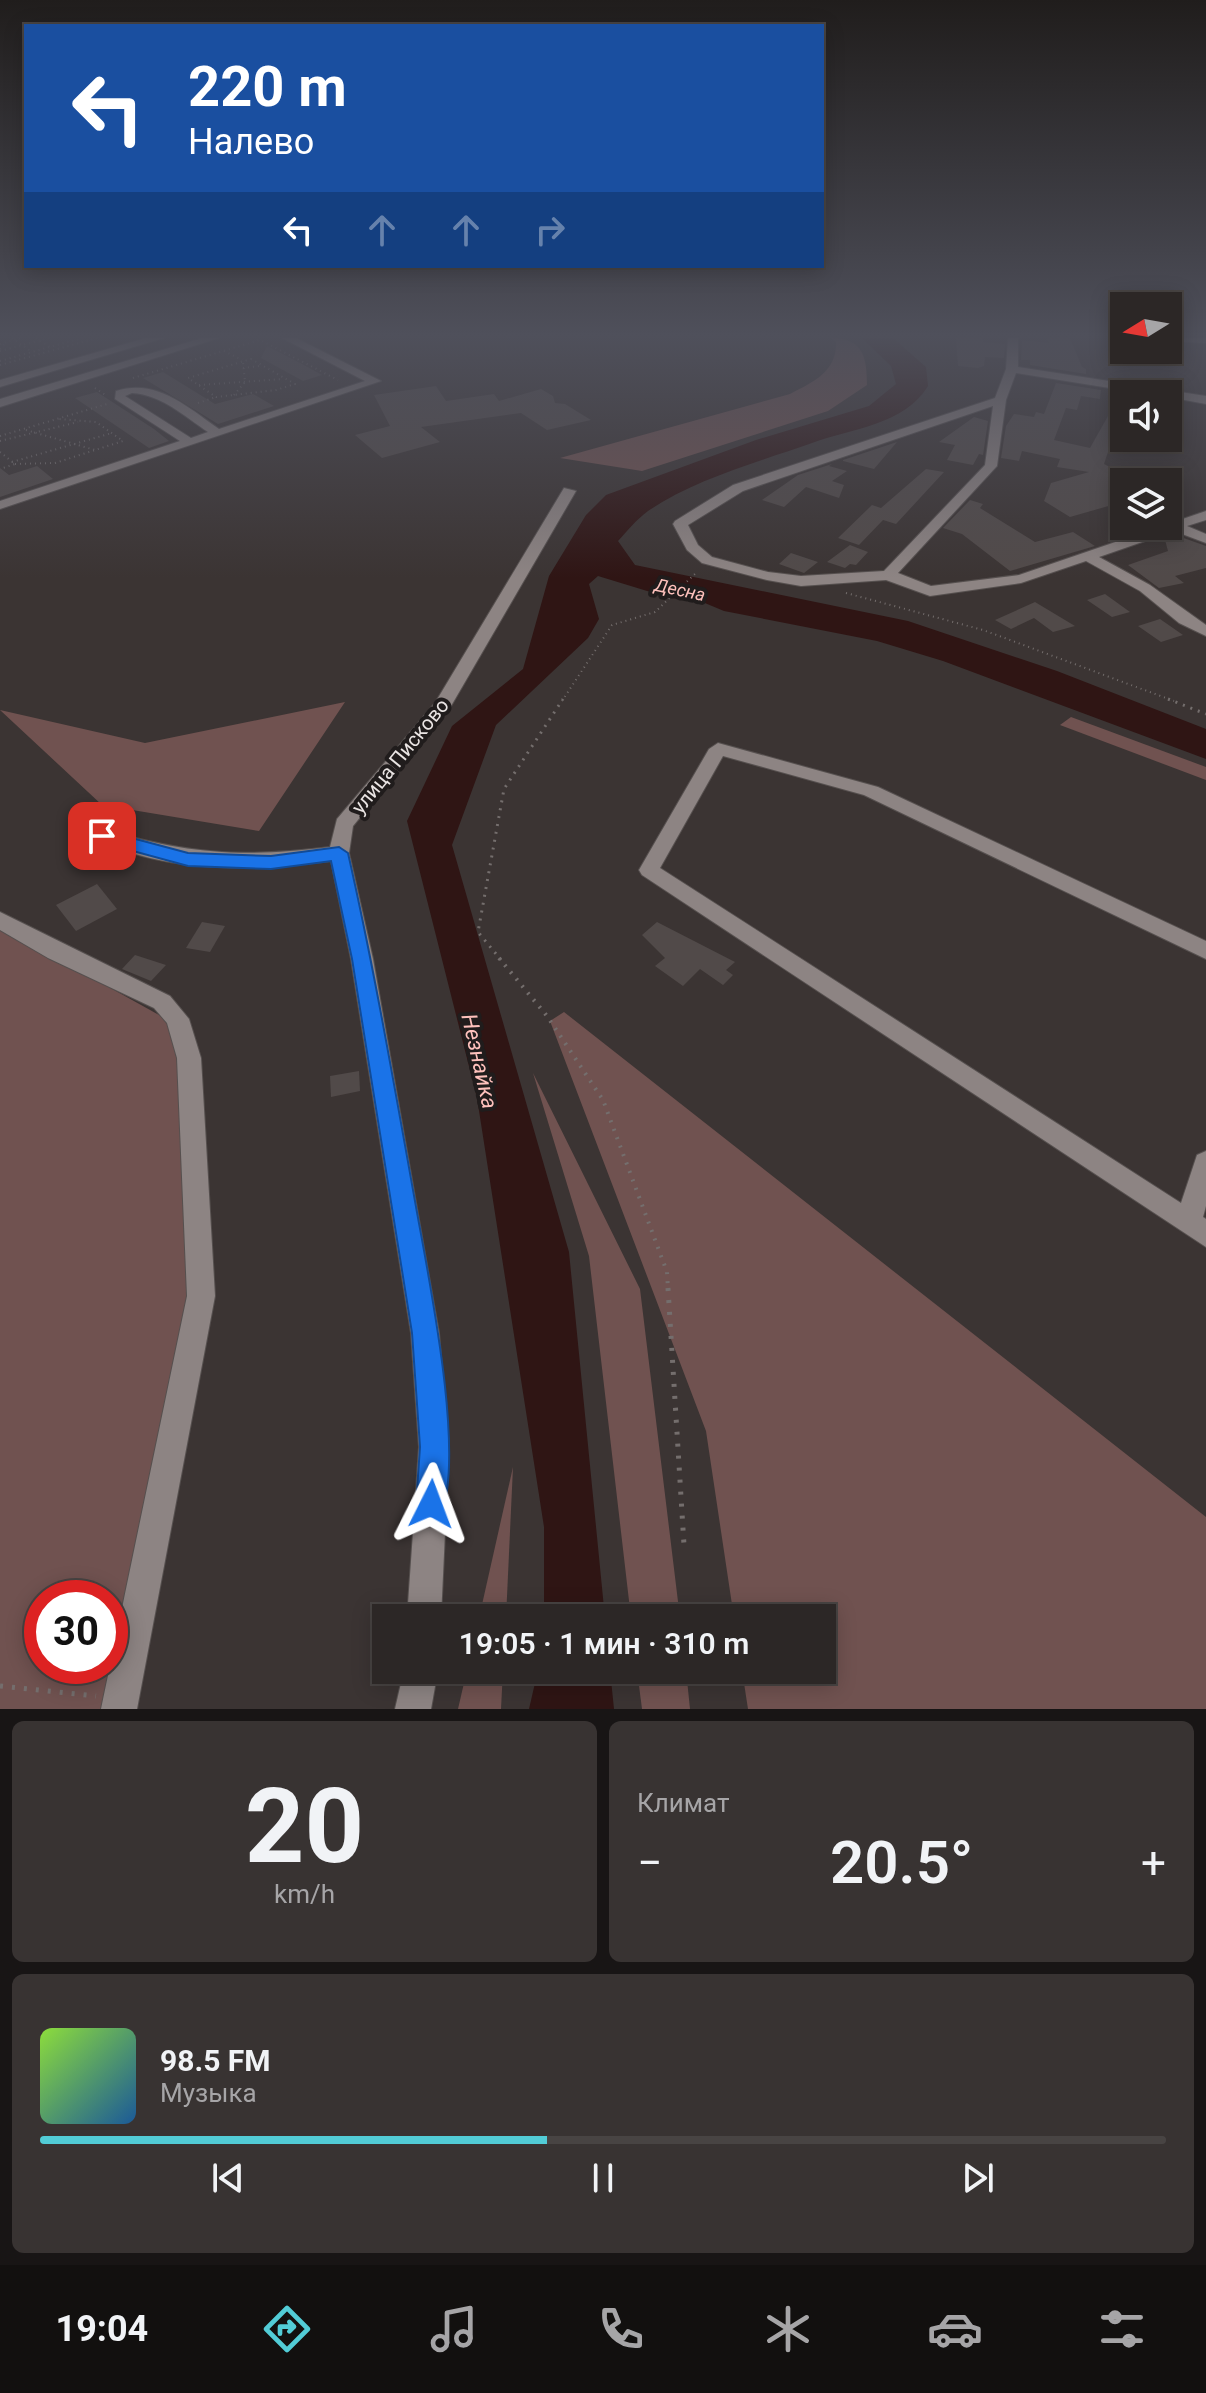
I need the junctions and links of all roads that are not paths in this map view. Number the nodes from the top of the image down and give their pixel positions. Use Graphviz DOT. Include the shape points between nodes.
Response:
graph roads {
  1 [pos="151,418"];
  2 [pos="192,418"];
  3 [pos="254,418"];
  4 [pos="947,418"];
  5 [pos="998,418"];
  6 [pos="217,433"];
  7 [pos="189,442"];
  8 [pos="569,491"];
  9 [pos="0,505"];
  10 [pos="1206,515"];
  11 [pos="1182,522"];
  12 [pos="1182,529"];
  13 [pos="1206,539"];
  14 [pos="1133,540"];
  15 [pos="1089,557"];
  16 [pos="888,575"];
  17 [pos="1206,631"];
  18 [pos="102,836"];
  19 [pos="339,853"];
  20 [pos="0,920"];
  21 [pos="1206,951"];
  22 [pos="1206,1163"];
  23 [pos="1197,1228"];
  24 [pos="425,1604"];
  25 [pos="418,1684"];
  26 [pos="120,1704"];
  27 [pos="413,1709"];
  1 -- 7 [label="street"];
  2 -- 6 [label="street"];
  3 -- 6 [label="street"];
  4 -- 16 [label="street" via="738,488 680,524 692,547 707,560 801,581"];
  5 -- 16 [label="street" via="991,466"];
  6 -- 7 [label="street"];
  7 -- 9 [label="street"];
  8 -- 19 [label="street, улица Писково" via="442,706 344,824"];
  10 -- 11 [label="street"];
  12 -- 13 [label="street"];
  14 -- 15 [label="street"];
  15 -- 16 [label="street" via="1021,579 930,591"];
  15 -- 17 [label="street"];
  18 -- 19 [label="street" via="188,859 271,862"];
  19 -- 24 [label="street, улица Писково" via="425,1333 434,1447"];
  20 -- 26 [label="street" via="162,1002 177,1019 189,1058 201,1296"];
  21 -- 23 [label="street" via="871,791 718,749 649,870"];
  22 -- 23 [label="street"];
  25 -- 27 [label="street"];
}
